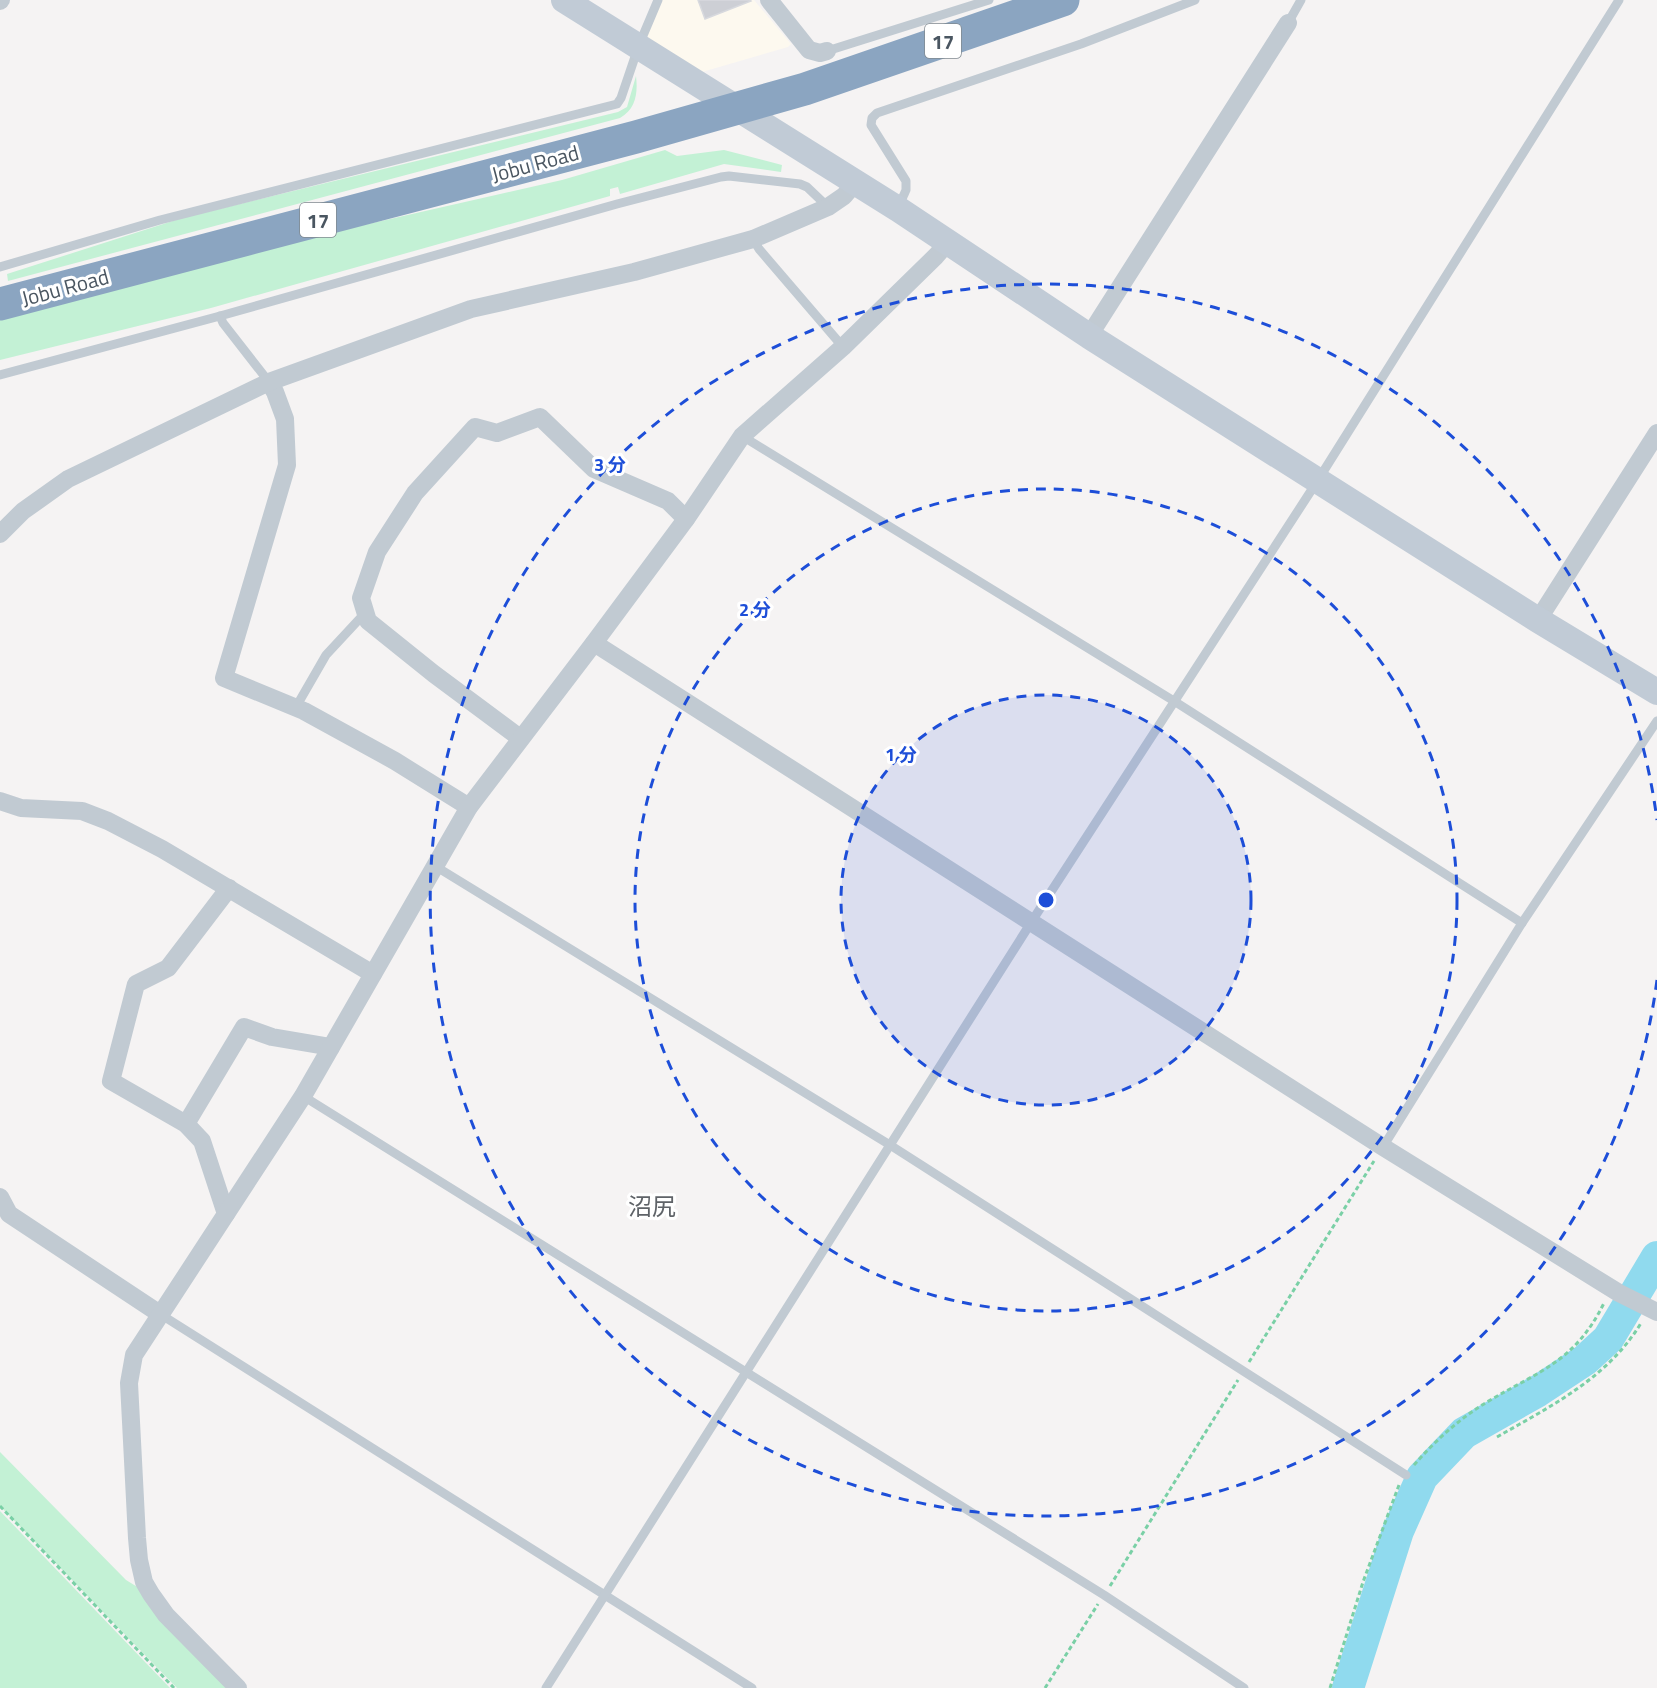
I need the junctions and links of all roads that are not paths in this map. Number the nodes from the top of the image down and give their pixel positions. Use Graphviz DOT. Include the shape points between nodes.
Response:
graph roads {
  1 [pos="564,0"];
  2 [pos="658,0"];
  3 [pos="770,0"];
  4 [pos="989,0"];
  5 [pos="1063,0"];
  6 [pos="1195,0"];
  7 [pos="1301,0"];
  8 [pos="1618,0"];
  9 [pos="1288,23"];
  10 [pos="639,45"];
  11 [pos="827,51"];
  12 [pos="738,108"];
  13 [pos="855,183"];
  14 [pos="828,207"];
  15 [pos="898,210"];
  16 [pos="753,239"];
  17 [pos="948,242"];
  18 [pos="0,267"];
  19 [pos="0,304"];
  20 [pos="220,316"];
  21 [pos="1089,336"];
  22 [pos="843,347"];
  23 [pos="0,375"];
  24 [pos="269,382"];
  25 [pos="1657,433"];
  26 [pos="742,436"];
  27 [pos="1318,480"];
  28 [pos="686,519"];
  29 [pos="0,534"];
  30 [pos="365,613"];
  31 [pos="1538,620"];
  32 [pos="594,643"];
  33 [pos="1657,692"];
  34 [pos="1174,701"];
  35 [pos="296,707"];
  36 [pos="1657,721"];
  37 [pos="520,738"];
  38 [pos="0,801"];
  39 [pos="469,807"];
  40 [pos="435,866"];
  41 [pos="229,888"];
  42 [pos="1032,921"];
  43 [pos="1522,923"];
  44 [pos="373,974"];
  45 [pos="331,1047"];
  46 [pos="303,1096"];
  47 [pos="186,1124"];
  48 [pos="890,1145"];
  49 [pos="1383,1147"];
  50 [pos="0,1197"];
  51 [pos="226,1214"];
  52 [pos="1650,1309"];
  53 [pos="160,1314"];
  54 [pos="746,1372"];
  55 [pos="1406,1474"];
  56 [pos="604,1596"];
  57 [pos="238,1688"];
  58 [pos="546,1688"];
  59 [pos="752,1688"];
  60 [pos="1244,1688"];
  1 -- 10 [label="street"];
  2 -- 10 [label="lane"];
  3 -- 11 [label="street" via="809,50"];
  4 -- 11 [label="lane"];
  5 -- 12 [label="highway, Jobu Road / 17" via="805,89"];
  6 -- 15 [label="lane" via="1081,44 877,113 871,125 906,181"];
  7 -- 9 [label="lane"];
  8 -- 27 [label="lane"];
  9 -- 21 [label="street"];
  10 -- 12 [label="street"];
  10 -- 18 [label="lane" via="617,104 160,220"];
  12 -- 13 [label="street"];
  12 -- 19 [label="highway, Jobu Road / 17"];
  13 -- 14 [label="street"];
  13 -- 15 [label="street"];
  14 -- 16 [label="street"];
  14 -- 20 [label="lane" via="800,184 721,177"];
  15 -- 17 [label="street"];
  16 -- 22 [label="lane"];
  16 -- 24 [label="street" via="634,272 471,309"];
  17 -- 21 [label="street"];
  17 -- 22 [label="street"];
  20 -- 23 [label="lane"];
  20 -- 24 [label="lane"];
  21 -- 27 [label="street"];
  22 -- 26 [label="street"];
  24 -- 29 [label="street" via="69,478 23,511"];
  24 -- 35 [label="street" via="285,419 287,465 224,678"];
  25 -- 31 [label="street"];
  26 -- 28 [label="street"];
  26 -- 34 [label="lane"];
  27 -- 31 [label="street"];
  27 -- 34 [label="lane"];
  28 -- 30 [label="street" via="668,501 594,469 540,417 497,433 475,427 415,493 377,552 361,598"];
  28 -- 32 [label="street"];
  30 -- 35 [label="lane" via="326,655"];
  30 -- 37 [label="street" via="376,628"];
  31 -- 33 [label="street"];
  32 -- 37 [label="street"];
  32 -- 42 [label="street"];
  34 -- 42 [label="lane"];
  34 -- 43 [label="lane"];
  35 -- 39 [label="street"];
  36 -- 43 [label="lane"];
  37 -- 39 [label="street"];
  38 -- 41 [label="street" via="21,808 82,811 162,849"];
  39 -- 40 [label="street"];
  40 -- 44 [label="street"];
  40 -- 48 [label="lane"];
  41 -- 44 [label="street"];
  41 -- 47 [label="street" via="168,968 136,984 111,1081"];
  42 -- 48 [label="lane"];
  42 -- 49 [label="street"];
  43 -- 49 [label="lane"];
  44 -- 45 [label="street"];
  45 -- 46 [label="street"];
  45 -- 47 [label="street" via="272,1037 244,1026"];
  46 -- 51 [label="street"];
  46 -- 54 [label="lane"];
  47 -- 51 [label="street" via="202,1141"];
  48 -- 54 [label="lane"];
  48 -- 55 [label="lane"];
  49 -- 52 [label="street"];
  50 -- 53 [label="street" via="9,1214"];
  51 -- 53 [label="street"];
  53 -- 56 [label="lane"];
  53 -- 57 [label="street" via="134,1355 129,1383 139,1560 144,1582 166,1615"];
  54 -- 56 [label="lane"];
  54 -- 60 [label="lane" via="1104,1595"];
  56 -- 58 [label="lane"];
  56 -- 59 [label="lane"];
}
